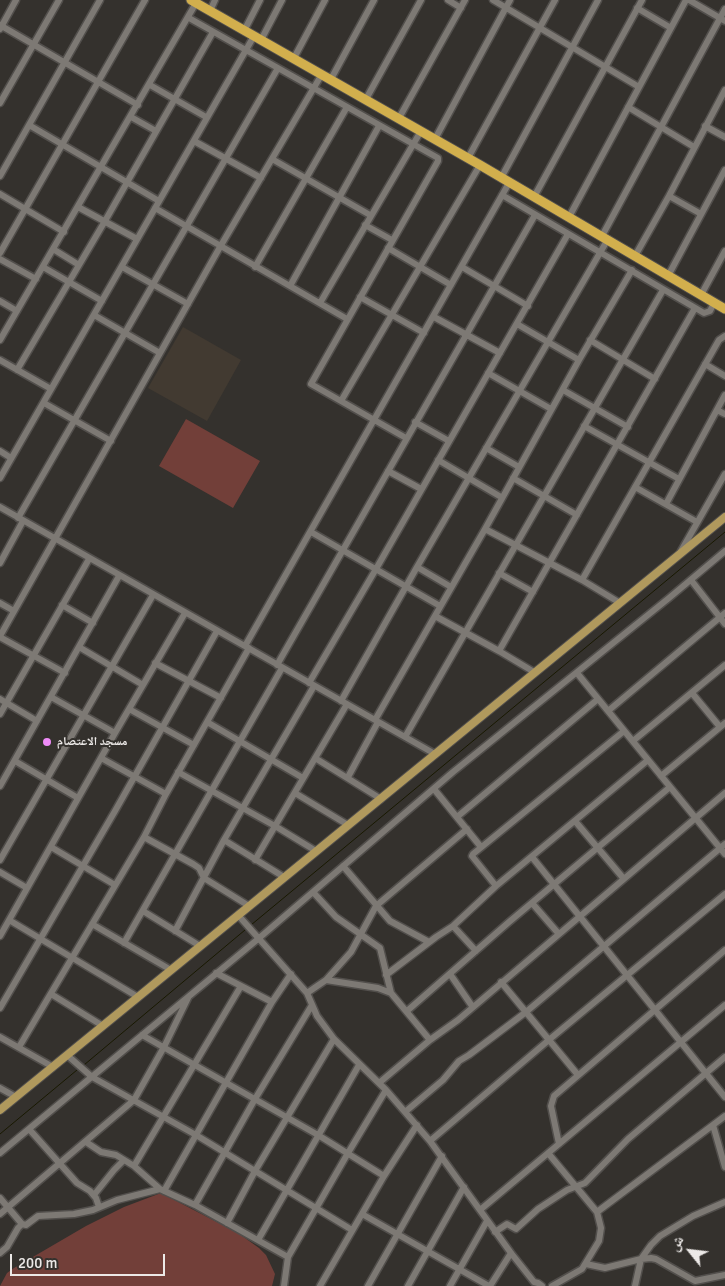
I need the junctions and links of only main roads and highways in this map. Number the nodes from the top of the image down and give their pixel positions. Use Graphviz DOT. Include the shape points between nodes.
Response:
graph roads {
  1 [pos="194,2"];
  2 [pos="725,309"];
  3 [pos="725,517"];
  4 [pos="0,1110"];
  1 -- 2 [label="highway" via="480,164"];
  3 -- 4 [label="main road"];
}
